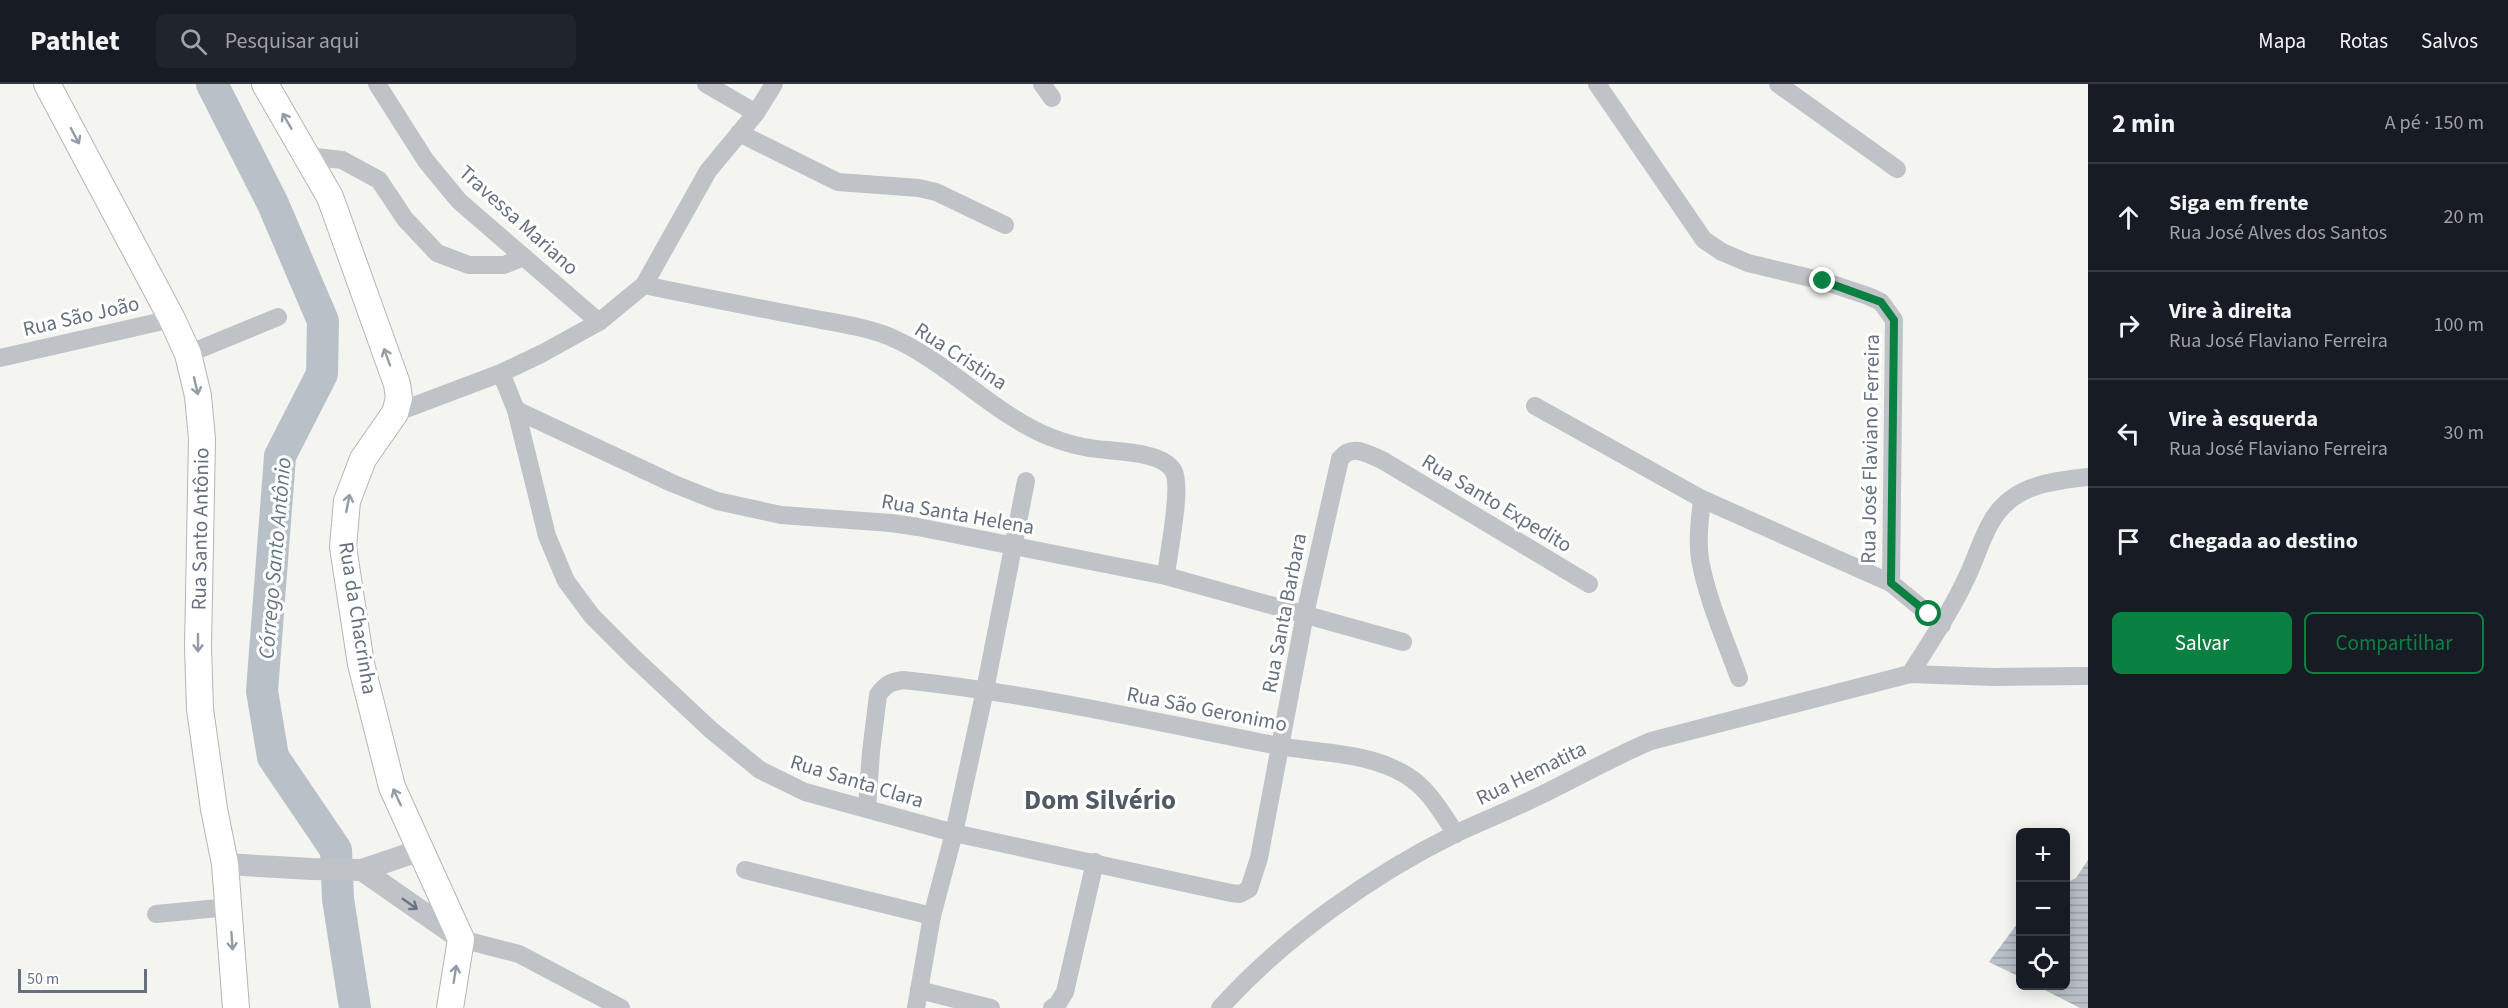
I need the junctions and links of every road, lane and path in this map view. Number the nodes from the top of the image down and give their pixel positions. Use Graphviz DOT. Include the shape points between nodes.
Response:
graph roads {
  1 [pos="47,84"];
  2 [pos="265,84"];
  3 [pos="377,84"];
  4 [pos="706,84"];
  5 [pos="774,84"];
  6 [pos="1597,84"];
  7 [pos="1785,87"];
  8 [pos="756,113"];
  9 [pos="739,133"];
  10 [pos="307,156"];
  11 [pos="1897,169"];
  12 [pos="1005,225"];
  13 [pos="524,257"];
  14 [pos="644,285"];
  15 [pos="278,317"];
  16 [pos="172,319"];
  17 [pos="599,322"];
  18 [pos="188,354"];
  19 [pos="0,358"];
  20 [pos="501,373"];
  21 [pos="1536,406"];
  22 [pos="516,410"];
  23 [pos="395,413"];
  24 [pos="1382,460"];
  25 [pos="2088,477"];
  26 [pos="1026,481"];
  27 [pos="1702,499"];
  28 [pos="1012,547"];
  29 [pos="1166,576"];
  30 [pos="1891,583"];
  31 [pos="1589,584"];
  32 [pos="1305,614"];
  33 [pos="1942,625"];
  34 [pos="1403,642"];
  35 [pos="1910,674"];
  36 [pos="2088,676"];
  37 [pos="1739,678"];
  38 [pos="985,690"];
  39 [pos="1281,747"];
  40 [pos="867,808"];
  41 [pos="954,833"];
  42 [pos="1456,834"];
  43 [pos="421,850"];
  44 [pos="1259,858"];
  45 [pos="1095,862"];
  46 [pos="225,864"];
  47 [pos="357,870"];
  48 [pos="745,870"];
  49 [pos="230,907"];
  50 [pos="156,914"];
  51 [pos="932,916"];
  52 [pos="461,939"];
  53 [pos="919,990"];
  54 [pos="236,1008"];
  55 [pos="450,1008"];
  56 [pos="621,1008"];
  57 [pos="916,1008"];
  58 [pos="991,1008"];
  59 [pos="1052,1008"];
  60 [pos="1220,1008"];
  1 -- 16 [label="main road, Rua Santo Antônio, one-way"];
  10 -- 2 [label="main road, one-way"];
  3 -- 13 [label="street, Travessa Mariano" via="426,161 459,201"];
  4 -- 8 [label="street"];
  5 -- 8 [label="street"];
  6 -- 30 [label="street, Rua José Flaviano Ferreira" via="1704,240 1748,263 1868,296 1890,312 1894,320"];
  7 -- 11 [label="street"];
  8 -- 9 [label="street"];
  9 -- 12 [label="street" via="838,182 936,192"];
  9 -- 14 [label="street" via="708,171"];
  10 -- 13 [label="street" via="342,160 379,180 405,219 437,253 469,265 504,265"];
  23 -- 10 [label="main road, one-way" via="397,384 330,197"];
  13 -- 17 [label="street, Travessa Mariano"];
  14 -- 17 [label="street"];
  14 -- 29 [label="street, Rua Cristina" via="871,330 929,357 996,406 1048,436 1164,461 1174,472 1177,490"];
  15 -- 18 [label="street"];
  16 -- 18 [label="main road, Rua Santo Antônio"];
  16 -- 19 [label="street, Rua São João"];
  17 -- 20 [label="street"];
  18 -- 46 [label="main road, Rua Santo Antônio, one-way" via="198,396 202,439 200,709"];
  20 -- 22 [label="street, Rua Santa Clara"];
  20 -- 23 [label="street"];
  21 -- 27 [label="street"];
  22 -- 28 [label="street, Rua Santa Helena" via="717,501 781,515 891,523"];
  22 -- 40 [label="street, Rua Santa Clara" via="547,536 566,581 592,616 760,770 805,792"];
  43 -- 23 [label="main road, Rua da Chacrinha, one-way" via="392,787 364,676 343,547 347,501 363,459"];
  24 -- 31 [label="street, Rua Santo Expedito"];
  24 -- 32 [label="street, Rua Santa Barbara" via="1353,450 1340,459"];
  25 -- 33 [label="street" via="2023,489 2001,505"];
  26 -- 28 [label="street"];
  27 -- 30 [label="street"];
  27 -- 37 [label="street" via="1700,558"];
  28 -- 29 [label="street, Rua Santa Helena"];
  28 -- 38 [label="street"];
  29 -- 32 [label="street, Rua Santa Helena"];
  30 -- 33 [label="street"];
  32 -- 34 [label="street, Rua Santa Helena"];
  32 -- 39 [label="street, Rua Santa Barbara"];
  33 -- 35 [label="street"];
  35 -- 36 [label="street, Rua Hematita"];
  35 -- 42 [label="street, Rua Hematita" via="1651,741"];
  38 -- 39 [label="street, Rua São Geronimo"];
  38 -- 40 [label="street, Rua São Geronimo" via="891,681 878,695"];
  38 -- 41 [label="street"];
  39 -- 42 [label="street, Rua São Geronimo" via="1346,754 1382,763 1408,776 1428,793"];
  39 -- 44 [label="street, Rua Santa Barbara"];
  40 -- 41 [label="street, Rua Santa Clara"];
  41 -- 45 [label="street, Rua Santa Clara"];
  41 -- 51 [label="street"];
  42 -- 60 [label="street, Rua Hematita" via="1345,897 1267,961"];
  43 -- 47 [label="street"];
  43 -- 52 [label="main road, Rua da Chacrinha"];
  44 -- 45 [label="street, Rua Santa Clara" via="1249,889 1240,894"];
  45 -- 59 [label="street" via="1065,992"];
  46 -- 47 [label="street"];
  46 -- 49 [label="main road, Rua Santo Antônio"];
  47 -- 52 [label="street, one-way"];
  48 -- 51 [label="street"];
  49 -- 50 [label="street"];
  49 -- 54 [label="main road, Rua Santo Antônio, one-way"];
  51 -- 53 [label="street"];
  55 -- 52 [label="main road, one-way"];
  52 -- 56 [label="street" via="519,954"];
  53 -- 57 [label="street"];
  53 -- 58 [label="street"];
}
